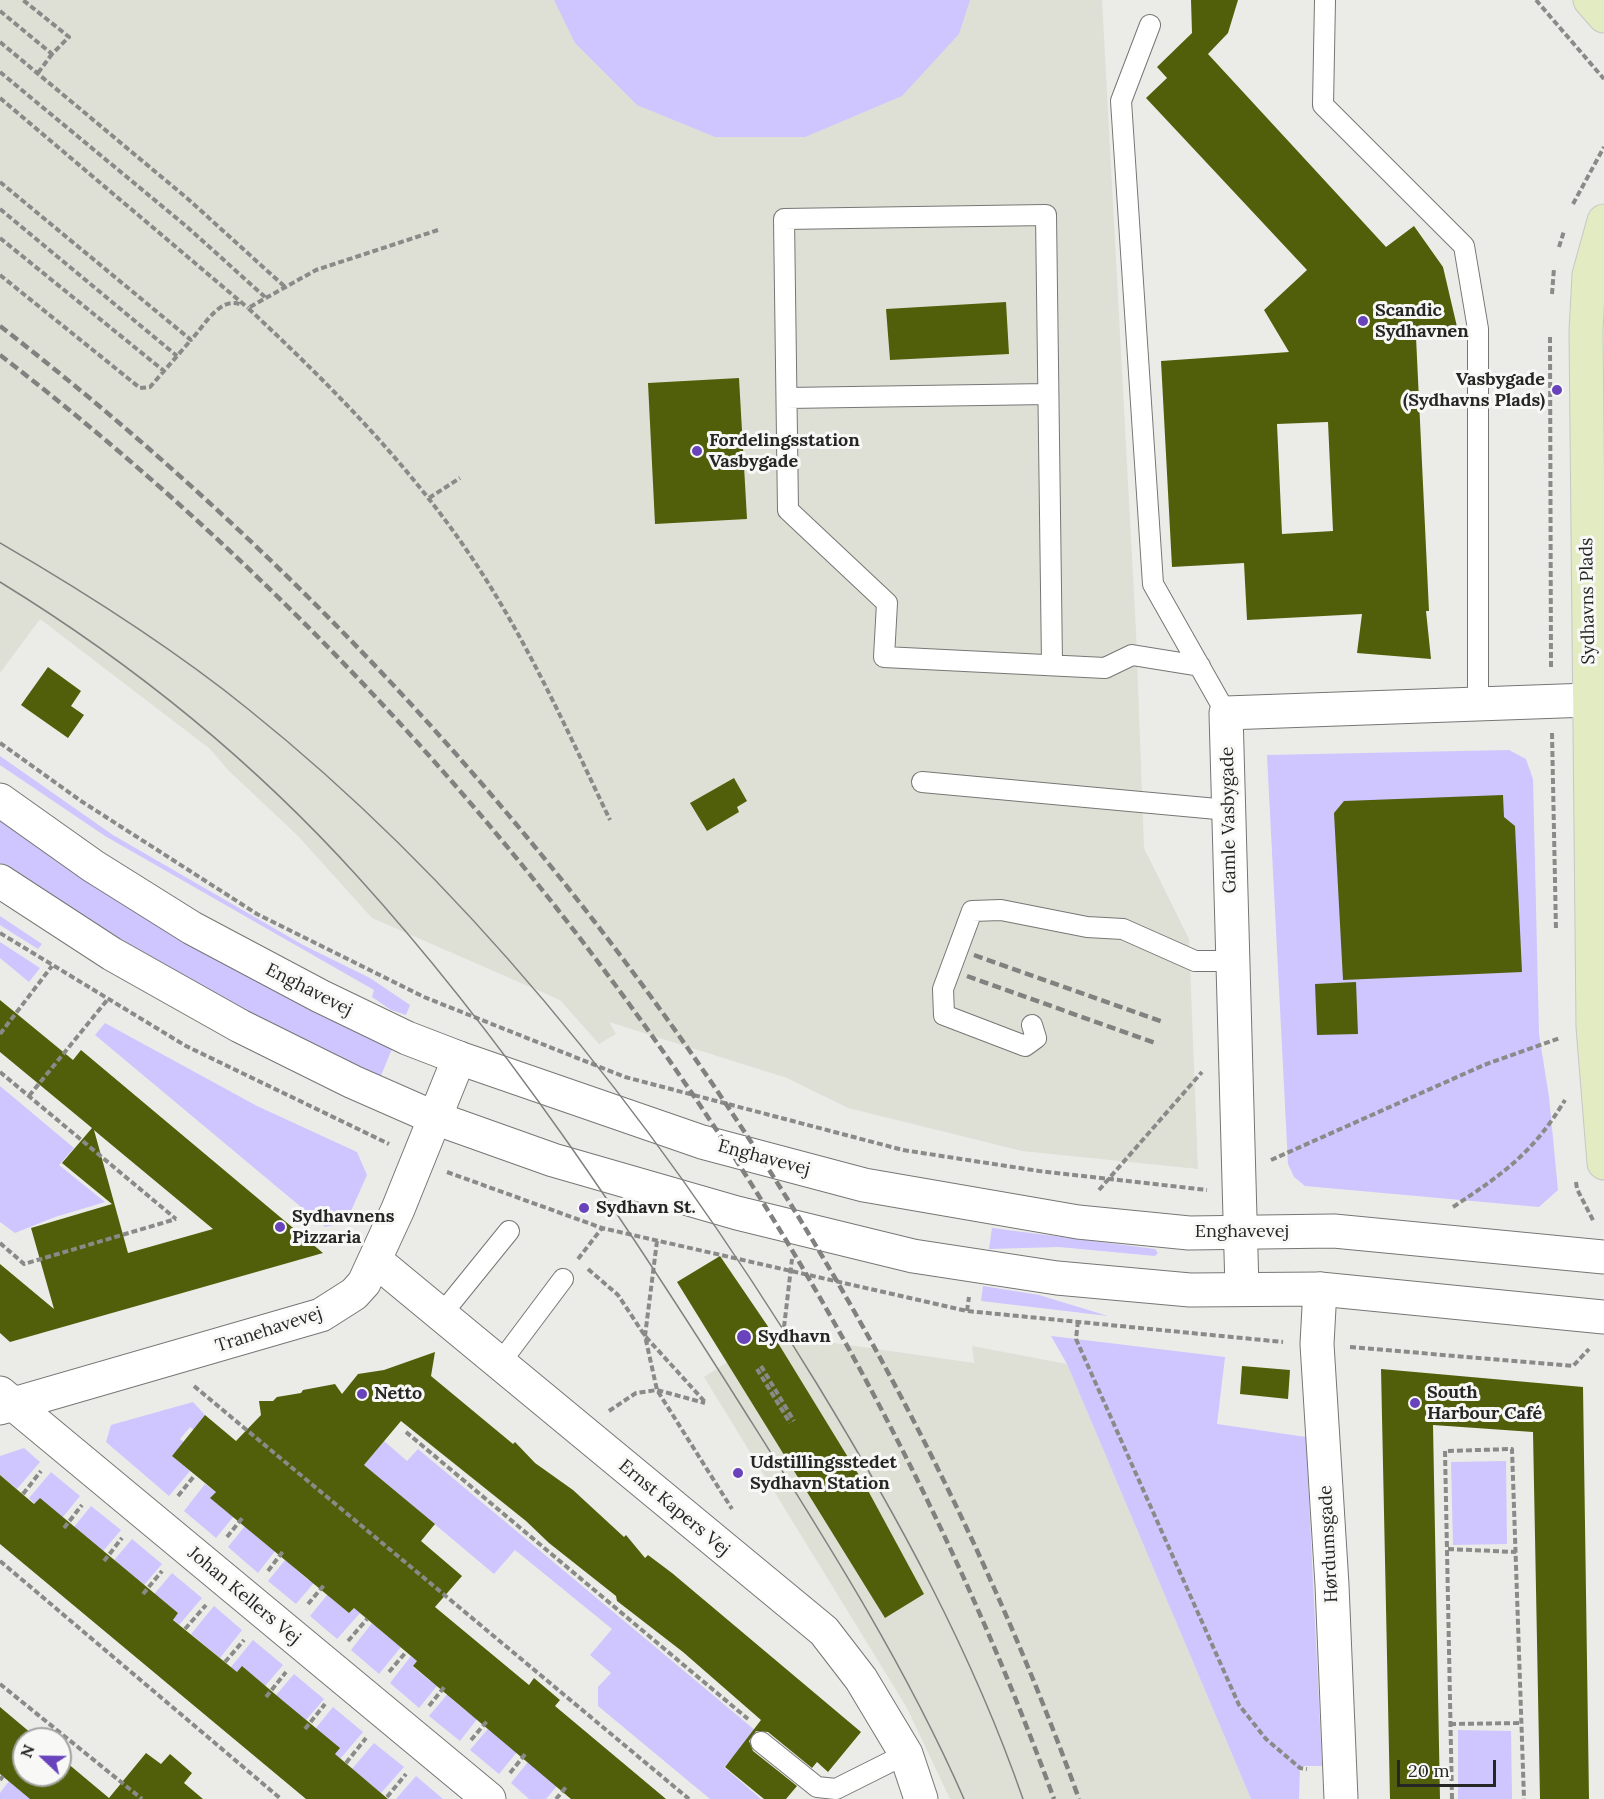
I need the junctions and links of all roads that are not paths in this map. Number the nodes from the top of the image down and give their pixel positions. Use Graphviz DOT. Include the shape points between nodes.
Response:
graph roads {
  1 [pos="1325,0"];
  2 [pos="1590,0"];
  3 [pos="1604,16"];
  4 [pos="1150,25"];
  5 [pos="1604,221"];
  6 [pos="1048,394"];
  7 [pos="787,398"];
  8 [pos="1052,663"];
  9 [pos="1200,666"];
  10 [pos="1588,700"];
  11 [pos="1478,705"];
  12 [pos="1226,713"];
  13 [pos="922,782"];
  14 [pos="0,800"];
  15 [pos="1228,810"];
  16 [pos="0,881"];
  17 [pos="1233,961"];
  18 [pos="1032,1025"];
  19 [pos="459,1058"];
  20 [pos="435,1118"];
  21 [pos="1604,1163"];
  22 [pos="509,1231"];
  23 [pos="1240,1232"];
  24 [pos="1604,1257"];
  25 [pos="375,1260"];
  26 [pos="563,1279"];
  27 [pos="1242,1289"];
  28 [pos="1320,1289"];
  29 [pos="441,1315"];
  30 [pos="1604,1317"];
  31 [pos="500,1363"];
  32 [pos="5,1402"];
  33 [pos="761,1742"];
  34 [pos="906,1754"];
  35 [pos="1341,1786"];
  36 [pos="489,1799"];
  37 [pos="921,1799"];
  1 -- 11 [label="lane" via="1323,105 1464,246 1478,329"];
  2 -- 3 [label="main road"];
  4 -- 9 [label="lane" via="1121,101 1153,585"];
  5 -- 10 [label="main road, Sydhavns Plads" via="1589,275 1586,331"];
  6 -- 7 [label="lane"];
  6 -- 7 [label="lane" via="1046,215 820,218 784,219"];
  6 -- 8 [label="lane"];
  7 -- 8 [label="lane" via="788,510 887,603 884,657"];
  8 -- 9 [label="lane" via="1105,668 1132,655"];
  9 -- 12 [label="lane"];
  10 -- 11 [label="street"];
  10 -- 21 [label="main road, Sydhavns Plads" via="1593,1027"];
  11 -- 12 [label="street"];
  12 -- 15 [label="street, Gamle Vasbygade"];
  13 -- 15 [label="lane"];
  14 -- 19 [label="street, Enghavevej" via="93,866 192,928 320,996"];
  15 -- 17 [label="street, Gamle Vasbygade"];
  16 -- 20 [label="street" via="80,934 240,1026"];
  17 -- 18 [label="lane" via="1195,961 1123,929 1087,927 1001,910 972,911 943,989 944,1015 1025,1046 1036,1038"];
  17 -- 23 [label="street, Gamle Vasbygade"];
  19 -- 20 [label="street, Tranehavevej"];
  19 -- 23 [label="street, Enghavevej" via="702,1142 852,1182 1138,1230"];
  20 -- 25 [label="street, Tranehavevej"];
  20 -- 27 [label="street" via="553,1160 795,1228 913,1256 1057,1278 1190,1290"];
  22 -- 29 [label="lane"];
  23 -- 24 [label="street, Enghavevej" via="1334,1232"];
  23 -- 27 [label="street, Gamle Vasbygade"];
  25 -- 29 [label="street, Ernst Kapers Vej"];
  25 -- 32 [label="street, Tranehavevej" via="354,1294 321,1315"];
  26 -- 31 [label="lane"];
  27 -- 28 [label="street"];
  28 -- 30 [label="street"];
  28 -- 35 [label="street, Hørdumsgade" via="1317,1344"];
  29 -- 31 [label="street, Ernst Kapers Vej"];
  31 -- 34 [label="street, Ernst Kapers Vej" via="824,1631 861,1679"];
  32 -- 36 [label="street, Johan Kellers Vej"];
  33 -- 34 [label="lane" via="817,1787 836,1789"];
  34 -- 37 [label="street, Ernst Kapers Vej"];
}
